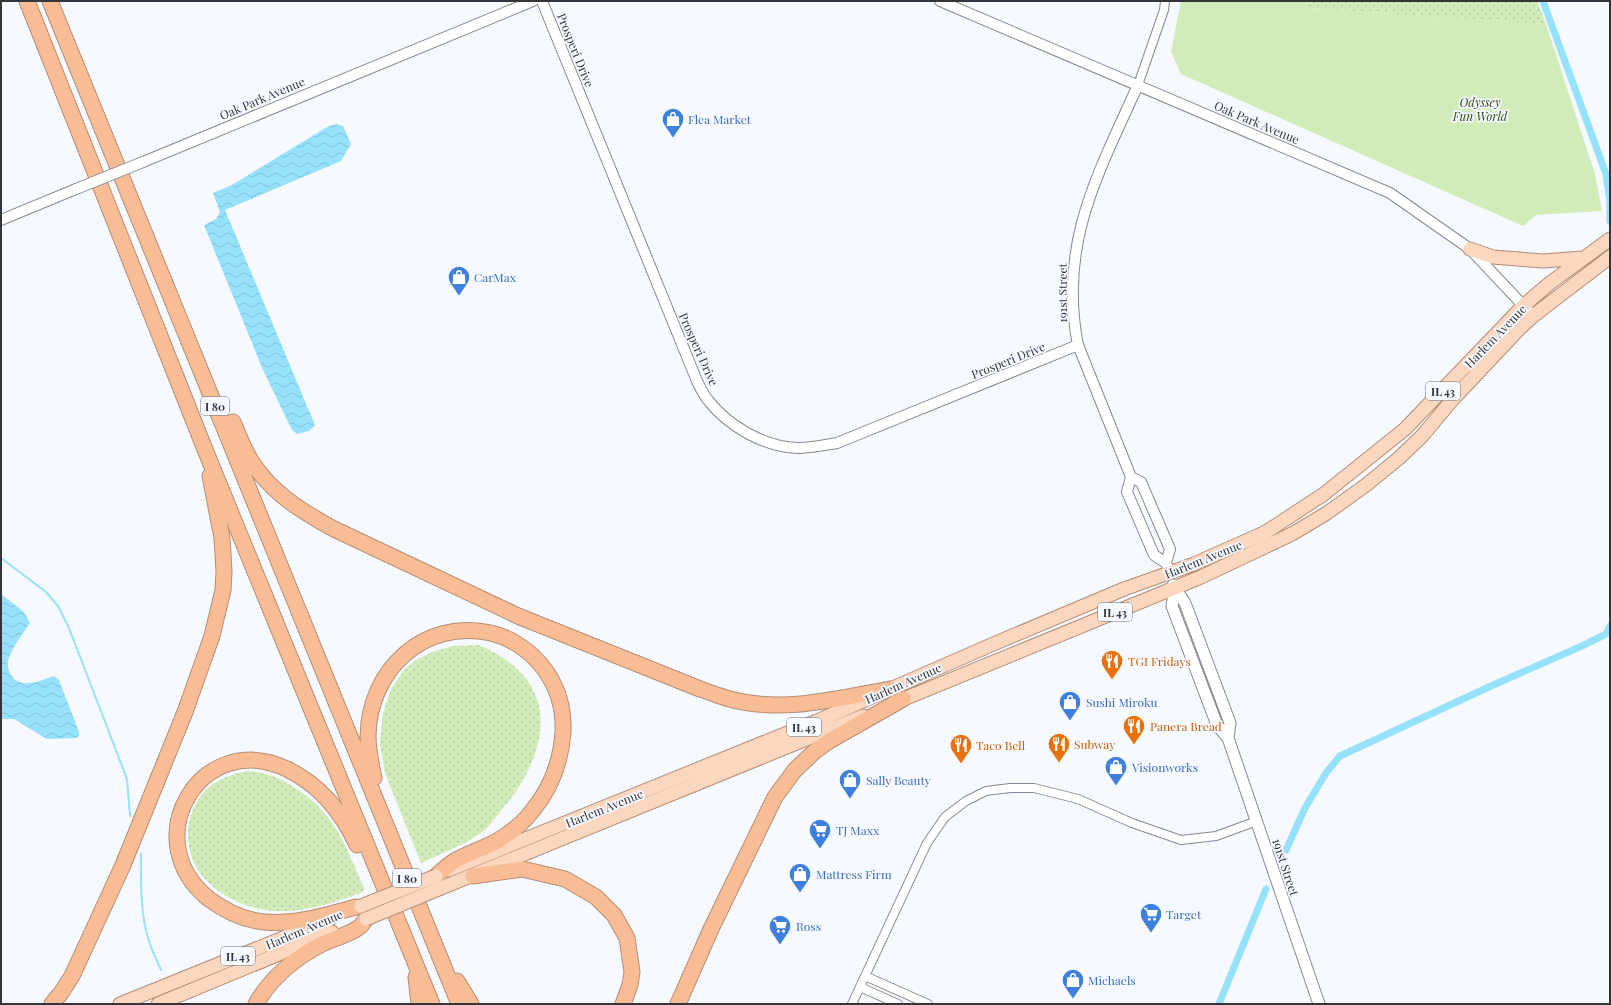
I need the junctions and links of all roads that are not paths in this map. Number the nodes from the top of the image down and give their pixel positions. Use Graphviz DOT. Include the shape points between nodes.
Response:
graph roads {
  1 [pos="27,1"];
  2 [pos="50,1"];
  3 [pos="533,1"];
  4 [pos="542,1"];
  5 [pos="940,1"];
  6 [pos="1165,1"];
  7 [pos="1138,85"];
  8 [pos="125,185"];
  9 [pos="1,220"];
  10 [pos="1610,239"];
  11 [pos="1470,249"];
  12 [pos="1610,257"];
  13 [pos="1583,258"];
  14 [pos="1523,306"];
  15 [pos="1533,316"];
  16 [pos="1078,346"];
  17 [pos="206,452"];
  18 [pos="1131,477"];
  19 [pos="1168,568"];
  20 [pos="1174,588"];
  21 [pos="890,689"];
  22 [pos="903,699"];
  23 [pos="380,810"];
  24 [pos="1257,821"];
  25 [pos="473,876"];
  26 [pos="381,880"];
  27 [pos="439,882"];
  28 [pos="361,911"];
  29 [pos="435,945"];
  30 [pos="413,956"];
  31 [pos="865,976"];
  32 [pos="860,987"];
  33 [pos="52,1004"];
  34 [pos="120,1004"];
  35 [pos="158,1004"];
  36 [pos="256,1004"];
  37 [pos="419,1004"];
  38 [pos="432,1004"];
  39 [pos="459,1004"];
  40 [pos="471,1004"];
  41 [pos="623,1004"];
  42 [pos="678,1004"];
  43 [pos="852,1004"];
  44 [pos="898,1004"];
  45 [pos="928,1004"];
  46 [pos="1318,1004"];
  1 -- 17 [label="highway, I 80"];
  2 -- 8 [label="highway, I 80"];
  3 -- 9 [label="street, Oak Park Avenue, bridge"];
  4 -- 16 [label="street, Prosperi Drive" via="696,381 707,399 737,427 755,437 797,448 838,442"];
  5 -- 7 [label="street, Oak Park Avenue"];
  6 -- 7 [label="street"];
  7 -- 11 [label="street, Oak Park Avenue" via="1390,193"];
  7 -- 16 [label="street, 191st Street" via="1095,181 1079,233 1072,284"];
  8 -- 21 [label="highway" via="160,252 244,448 256,468 275,490 305,513 518,616 726,698 768,705 793,705"];
  8 -- 23 [label="highway, I 80"];
  10 -- 13 [label="main road, Harlem Avenue / IL 43"];
  11 -- 13 [label="main road" via="1493,257 1543,261"];
  11 -- 14 [label="street, Oak Park Avenue"];
  12 -- 15 [label="main road, Harlem Avenue / IL 43"];
  13 -- 14 [label="main road, Harlem Avenue / IL 43"];
  14 -- 15 [label="street, Oak Park Avenue"];
  14 -- 19 [label="main road, Harlem Avenue / IL 43" via="1405,429 1324,494 1266,532 1194,564"];
  15 -- 20 [label="main road, Harlem Avenue / IL 43" via="1453,399 1422,436 1366,485 1292,534"];
  16 -- 18 [label="street, 191st Street"];
  17 -- 26 [label="highway, I 80"];
  17 -- 33 [label="highway" via="222,538 223,590 217,620 185,712 123,865 72,976"];
  18 -- 19 [label="street, 191st Street" via="1127,492 1154,555"];
  18 -- 19 [label="street, 191st Street" via="1141,482 1170,549"];
  19 -- 20 [label="main road, 191st Street"];
  19 -- 21 [label="main road, Harlem Avenue / IL 43"];
  20 -- 22 [label="main road, Harlem Avenue / IL 43"];
  20 -- 24 [label="main road, 191st Street" via="1185,603 1230,723 1228,738"];
  21 -- 27 [label="main road, Harlem Avenue / IL 43"];
  22 -- 25 [label="main road, Harlem Avenue / IL 43"];
  22 -- 42 [label="highway" via="814,752 795,770 775,796 710,929"];
  23 -- 27 [label="highway" via="370,756 369,727 380,687 397,661 410,649 443,634 463,630 482,631 514,643 542,665 559,696 563,715 561,750 551,781 533,810 510,832 453,862"];
  23 -- 29 [label="highway, I 80"];
  24 -- 31 [label="street" via="1216,836 1181,840 1132,823 1078,799 1034,788 986,791 966,801 945,817 908,882"];
  24 -- 46 [label="main road, 191st Street"];
  25 -- 27 [label="main road, Harlem Avenue / IL 43"];
  25 -- 41 [label="highway" via="522,869 565,880 596,897 614,915 627,938 632,972"];
  26 -- 28 [label="highway" via="369,870 350,829 334,805 315,787 284,768 261,761 233,762 205,776 189,794 181,807 177,822 179,857 194,885 215,903 246,918 274,922"];
  26 -- 30 [label="highway, I 80"];
  27 -- 28 [label="main road, Harlem Avenue / IL 43, bridge"];
  28 -- 34 [label="main road, Harlem Avenue / IL 43"];
  28 -- 35 [label="main road, Harlem Avenue / IL 43"];
  28 -- 36 [label="highway" via="359,928 325,943 292,962 272,981"];
  29 -- 39 [label="highway, I 80"];
  29 -- 40 [label="highway"];
  30 -- 37 [label="highway"];
  30 -- 38 [label="highway, I 80"];
  31 -- 32 [label="street"];
  31 -- 45 [label="street"];
  32 -- 43 [label="street"];
  32 -- 44 [label="street"];
}
